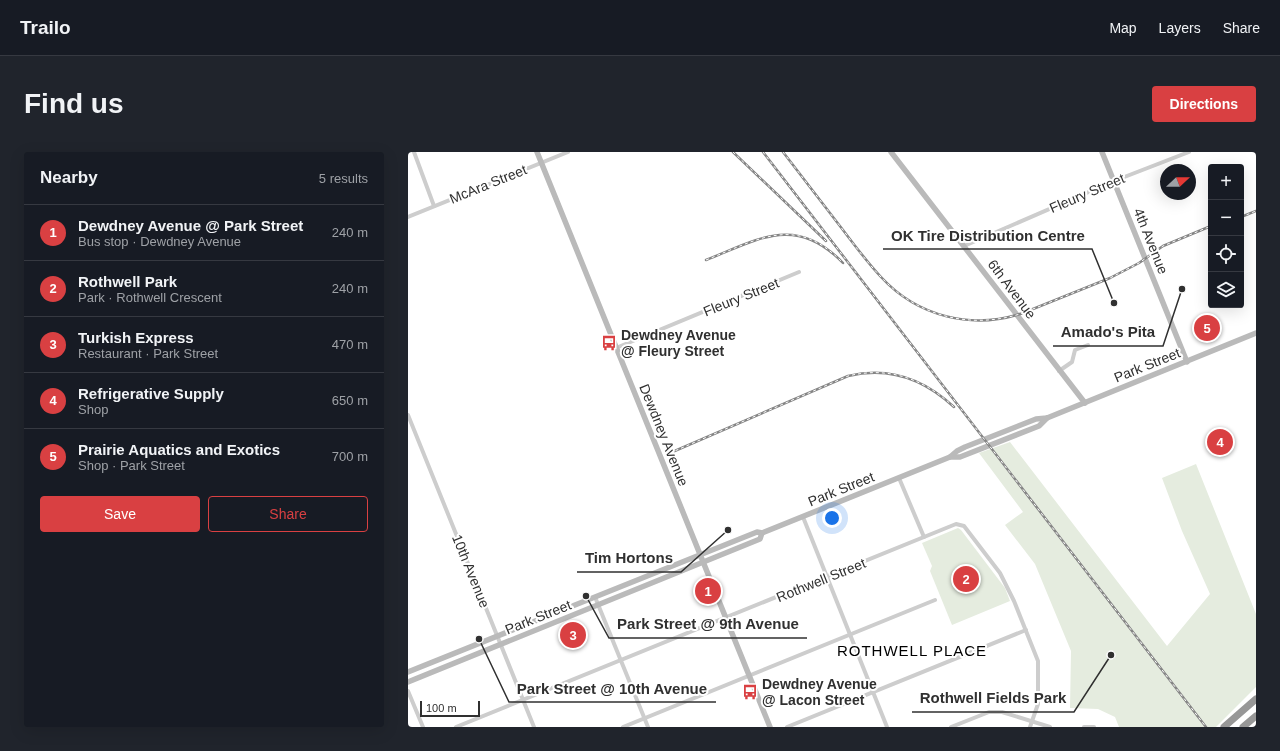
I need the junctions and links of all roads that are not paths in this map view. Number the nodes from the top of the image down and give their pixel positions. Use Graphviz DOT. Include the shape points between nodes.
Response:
graph roads {
  1 [pos="414,152"];
  2 [pos="537,152"];
  3 [pos="568,152"];
  4 [pos="891,152"];
  5 [pos="1102,152"];
  6 [pos="1189,152"];
  7 [pos="541,162"];
  8 [pos="1114,181"];
  9 [pos="434,206"];
  10 [pos="408,216"];
  11 [pos="964,246"];
  12 [pos="800,272"];
  13 [pos="1256,333"];
  14 [pos="1088,344"];
  15 [pos="616,348"];
  16 [pos="1187,362"];
  17 [pos="1059,371"];
  18 [pos="1085,403"];
  19 [pos="408,415"];
  20 [pos="899,478"];
  21 [pos="803,517"];
  22 [pos="762,533"];
  23 [pos="924,537"];
  24 [pos="700,554"];
  25 [pos="703,563"];
  26 [pos="827,577"];
  27 [pos="595,597"];
  28 [pos="935,600"];
  29 [pos="598,605"];
  30 [pos="726,618"];
  31 [pos="1026,630"];
  32 [pos="850,634"];
  33 [pos="498,636"];
  34 [pos="501,644"];
  35 [pos="621,661"];
  36 [pos="408,672"];
  37 [pos="749,675"];
  38 [pos="408,682"];
  39 [pos="408,691"];
  40 [pos="873,692"];
  41 [pos="1256,699"];
  42 [pos="524,700"];
  43 [pos="1256,716"];
  44 [pos="644,718"];
  45 [pos="1032,721"];
  46 [pos="423,727"];
  47 [pos="456,727"];
  48 [pos="534,727"];
  49 [pos="623,727"];
  50 [pos="648,727"];
  51 [pos="770,727"];
  52 [pos="787,727"];
  53 [pos="887,727"];
  54 [pos="951,727"];
  55 [pos="1030,727"];
  56 [pos="1050,727"];
  57 [pos="1084,727"];
  58 [pos="1094,727"];
  59 [pos="1224,727"];
  60 [pos="1243,727"];
  1 -- 9 [label="street"];
  2 -- 7 [label="main road, Dewdney Avenue"];
  3 -- 7 [label="street, McAra Street"];
  4 -- 11 [label="main road, 6th Avenue"];
  5 -- 8 [label="main road, 4th Avenue"];
  6 -- 8 [label="street, Fleury Street"];
  7 -- 9 [label="street, McAra Street"];
  7 -- 15 [label="main road, Dewdney Avenue"];
  8 -- 11 [label="street, Fleury Street"];
  8 -- 16 [label="main road, 4th Avenue"];
  9 -- 10 [label="street, McAra Street"];
  11 -- 17 [label="main road, 6th Avenue"];
  12 -- 15 [label="street, Fleury Street"];
  13 -- 16 [label="main road, Park Street"];
  14 -- 17 [label="street" via="1075,350 1072,362"];
  15 -- 24 [label="main road, Dewdney Avenue"];
  16 -- 18 [label="main road, Park Street"];
  17 -- 18 [label="main road, 6th Avenue"];
  18 -- 20 [label="main road, Park Street" via="1047,418 1039,426 960,458 950,458"];
  19 -- 33 [label="street, 10th Avenue"];
  20 -- 21 [label="main road, Park Street"];
  20 -- 23 [label="street"];
  21 -- 22 [label="main road, Park Street"];
  21 -- 26 [label="street"];
  22 -- 24 [label="main road, Park Street" via="756,532"];
  22 -- 25 [label="main road, Park Street" via="760,539"];
  23 -- 26 [label="street, Rothwell Street"];
  23 -- 31 [label="street, Rothwell Street" via="956,524 964,526 1000,573"];
  24 -- 25 [label="main road, Dewdney Avenue"];
  24 -- 27 [label="main road, Park Street"];
  25 -- 29 [label="main road, Park Street"];
  25 -- 30 [label="main road, Dewdney Avenue"];
  26 -- 30 [label="street, Rothwell Street"];
  26 -- 32 [label="street"];
  27 -- 29 [label="street"];
  27 -- 33 [label="main road, Park Street"];
  28 -- 32 [label="street"];
  29 -- 34 [label="main road, Park Street"];
  29 -- 35 [label="street"];
  30 -- 35 [label="street, Rothwell Street"];
  30 -- 37 [label="main road, Dewdney Avenue"];
  31 -- 40 [label="street"];
  31 -- 45 [label="street, Rothwell Street" via="1038,661 1038,704"];
  32 -- 37 [label="street"];
  32 -- 40 [label="street"];
  33 -- 34 [label="street, 10th Avenue"];
  33 -- 36 [label="main road, Park Street"];
  34 -- 38 [label="main road, Park Street"];
  34 -- 42 [label="street, 10th Avenue"];
  35 -- 42 [label="street, Rothwell Street"];
  35 -- 44 [label="street"];
  37 -- 44 [label="street"];
  37 -- 51 [label="main road, Dewdney Avenue"];
  39 -- 46 [label="street"];
  40 -- 52 [label="street"];
  40 -- 53 [label="street"];
  41 -- 59 [label="highway"];
  42 -- 47 [label="street, Rothwell Street"];
  42 -- 48 [label="street, 10th Avenue"];
  43 -- 60 [label="highway"];
  44 -- 49 [label="street"];
  44 -- 50 [label="street"];
  45 -- 54 [label="street" via="1002,712 989,712"];
  45 -- 55 [label="street, Rothwell Street"];
  45 -- 56 [label="street"];
  57 -- 58 [label="street"];
}
